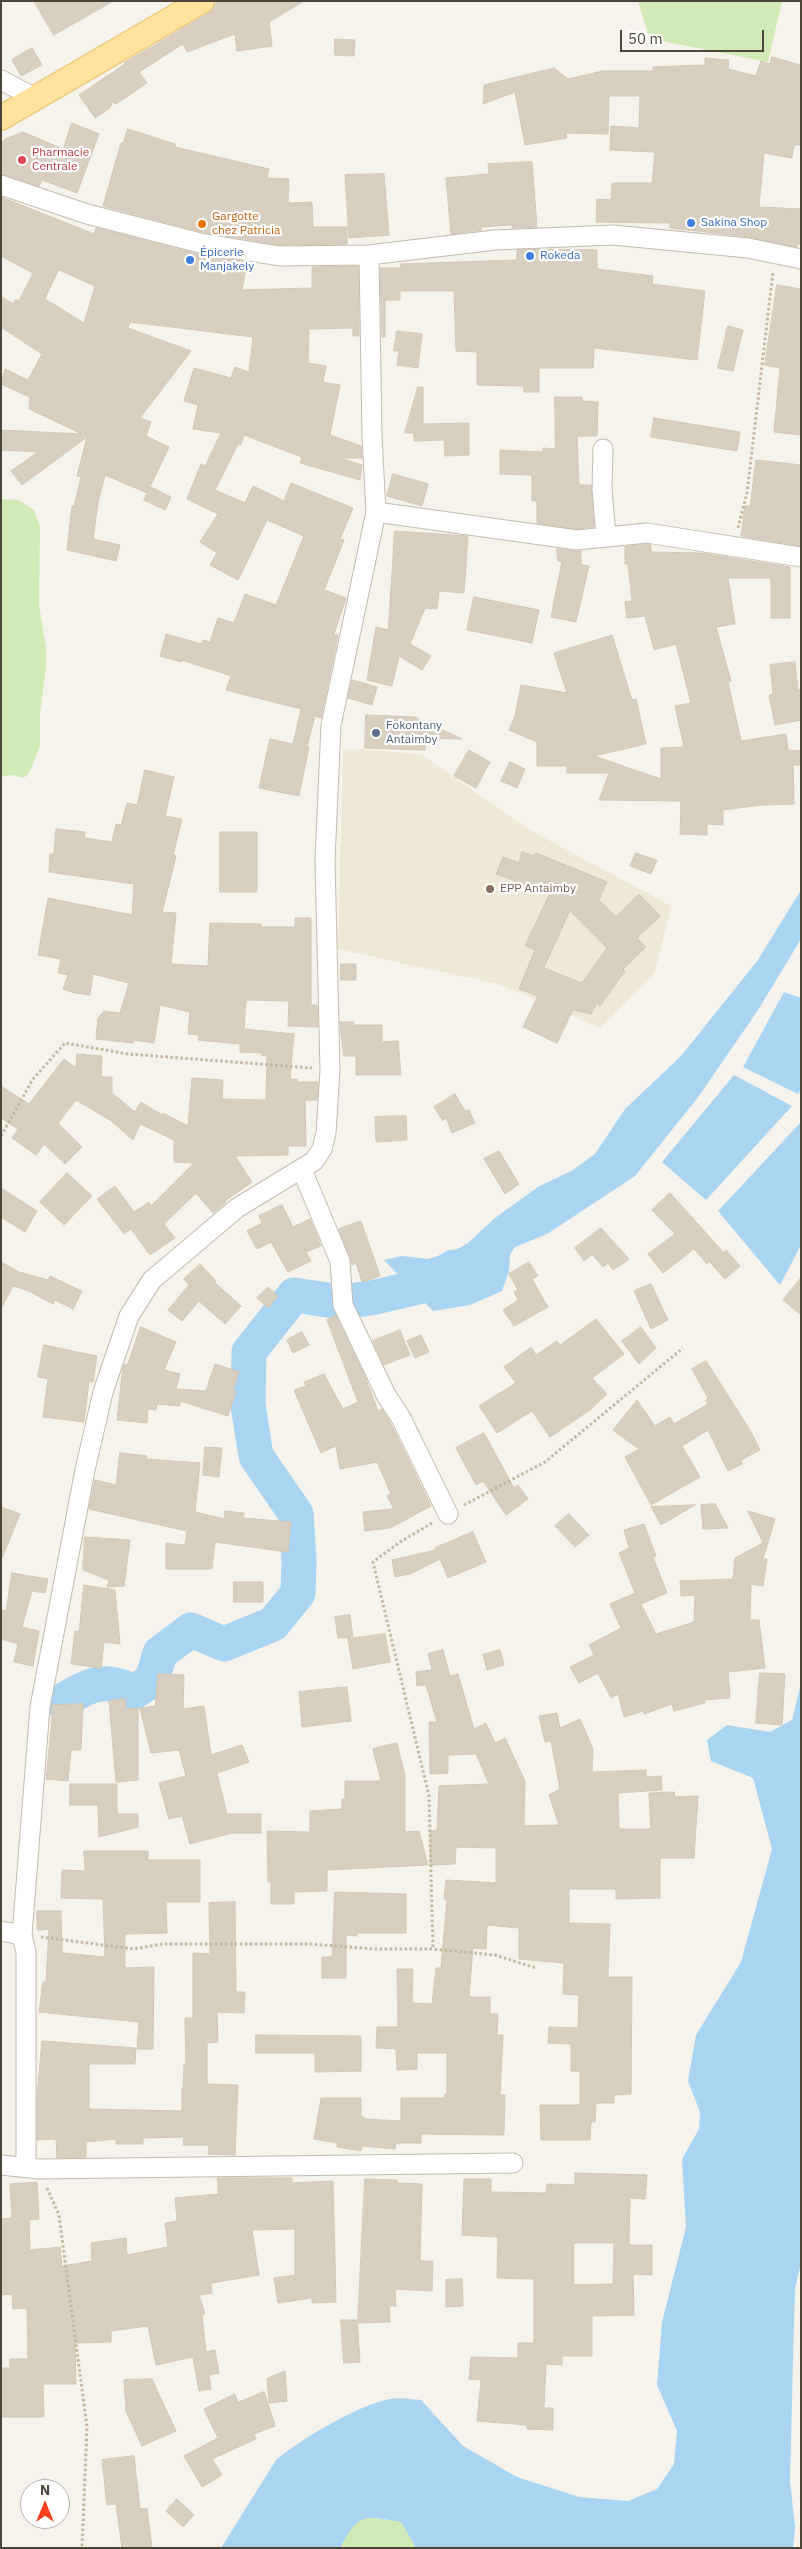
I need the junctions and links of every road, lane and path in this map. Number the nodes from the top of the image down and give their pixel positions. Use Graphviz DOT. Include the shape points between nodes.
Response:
graph roads {
  1 [pos="202,1"];
  2 [pos="1,80"];
  3 [pos="34,98"];
  4 [pos="1,118"];
  5 [pos="1,185"];
  6 [pos="776,254"];
  7 [pos="369,255"];
  8 [pos="801,259"];
  9 [pos="603,449"];
  10 [pos="376,512"];
  11 [pos="606,536"];
  12 [pos="734,546"];
  13 [pos="801,557"];
  14 [pos="330,1070"];
  15 [pos="1,1136"];
  16 [pos="302,1170"];
  17 [pos="682,1348"];
  18 [pos="448,1514"];
  19 [pos="1,1932"];
  20 [pos="22,1935"];
  21 [pos="433,1948"];
  22 [pos="536,1968"];
  23 [pos="513,2163"];
  24 [pos="1,2165"];
  25 [pos="33,2168"];
  26 [pos="82,2548"];
  1 -- 3 [label="main road"];
  2 -- 3 [label="street"];
  3 -- 4 [label="main road"];
  5 -- 7 [label="street" via="87,214 200,243 279,256"];
  6 -- 7 [label="street" via="748,248 613,236 495,240"];
  6 -- 8 [label="street"];
  6 -- 12 [label="path" via="747,493"];
  7 -- 10 [label="street"];
  9 -- 11 [label="street"];
  10 -- 11 [label="street" via="577,540"];
  10 -- 14 [label="street" via="331,725 325,860"];
  11 -- 12 [label="street" via="647,533"];
  12 -- 13 [label="street"];
  14 -- 15 [label="path" via="128,1054 65,1043 33,1079"];
  14 -- 16 [label="street" via="322,1149"];
  16 -- 18 [label="street" via="340,1261 342,1302"];
  16 -- 20 [label="street" via="237,1208 152,1280 130,1316 103,1392 85,1470 39,1713"];
  17 -- 18 [label="path" via="544,1462"];
  18 -- 21 [label="path" via="373,1562 429,1796"];
  19 -- 20 [label="street"];
  20 -- 21 [label="path" via="134,1948 162,1944 311,1944"];
  20 -- 25 [label="street" via="26,1952"];
  21 -- 22 [label="path" via="495,1955"];
  23 -- 25 [label="street"];
  24 -- 25 [label="street"];
  25 -- 26 [label="path" via="59,2215 87,2426"];
}
